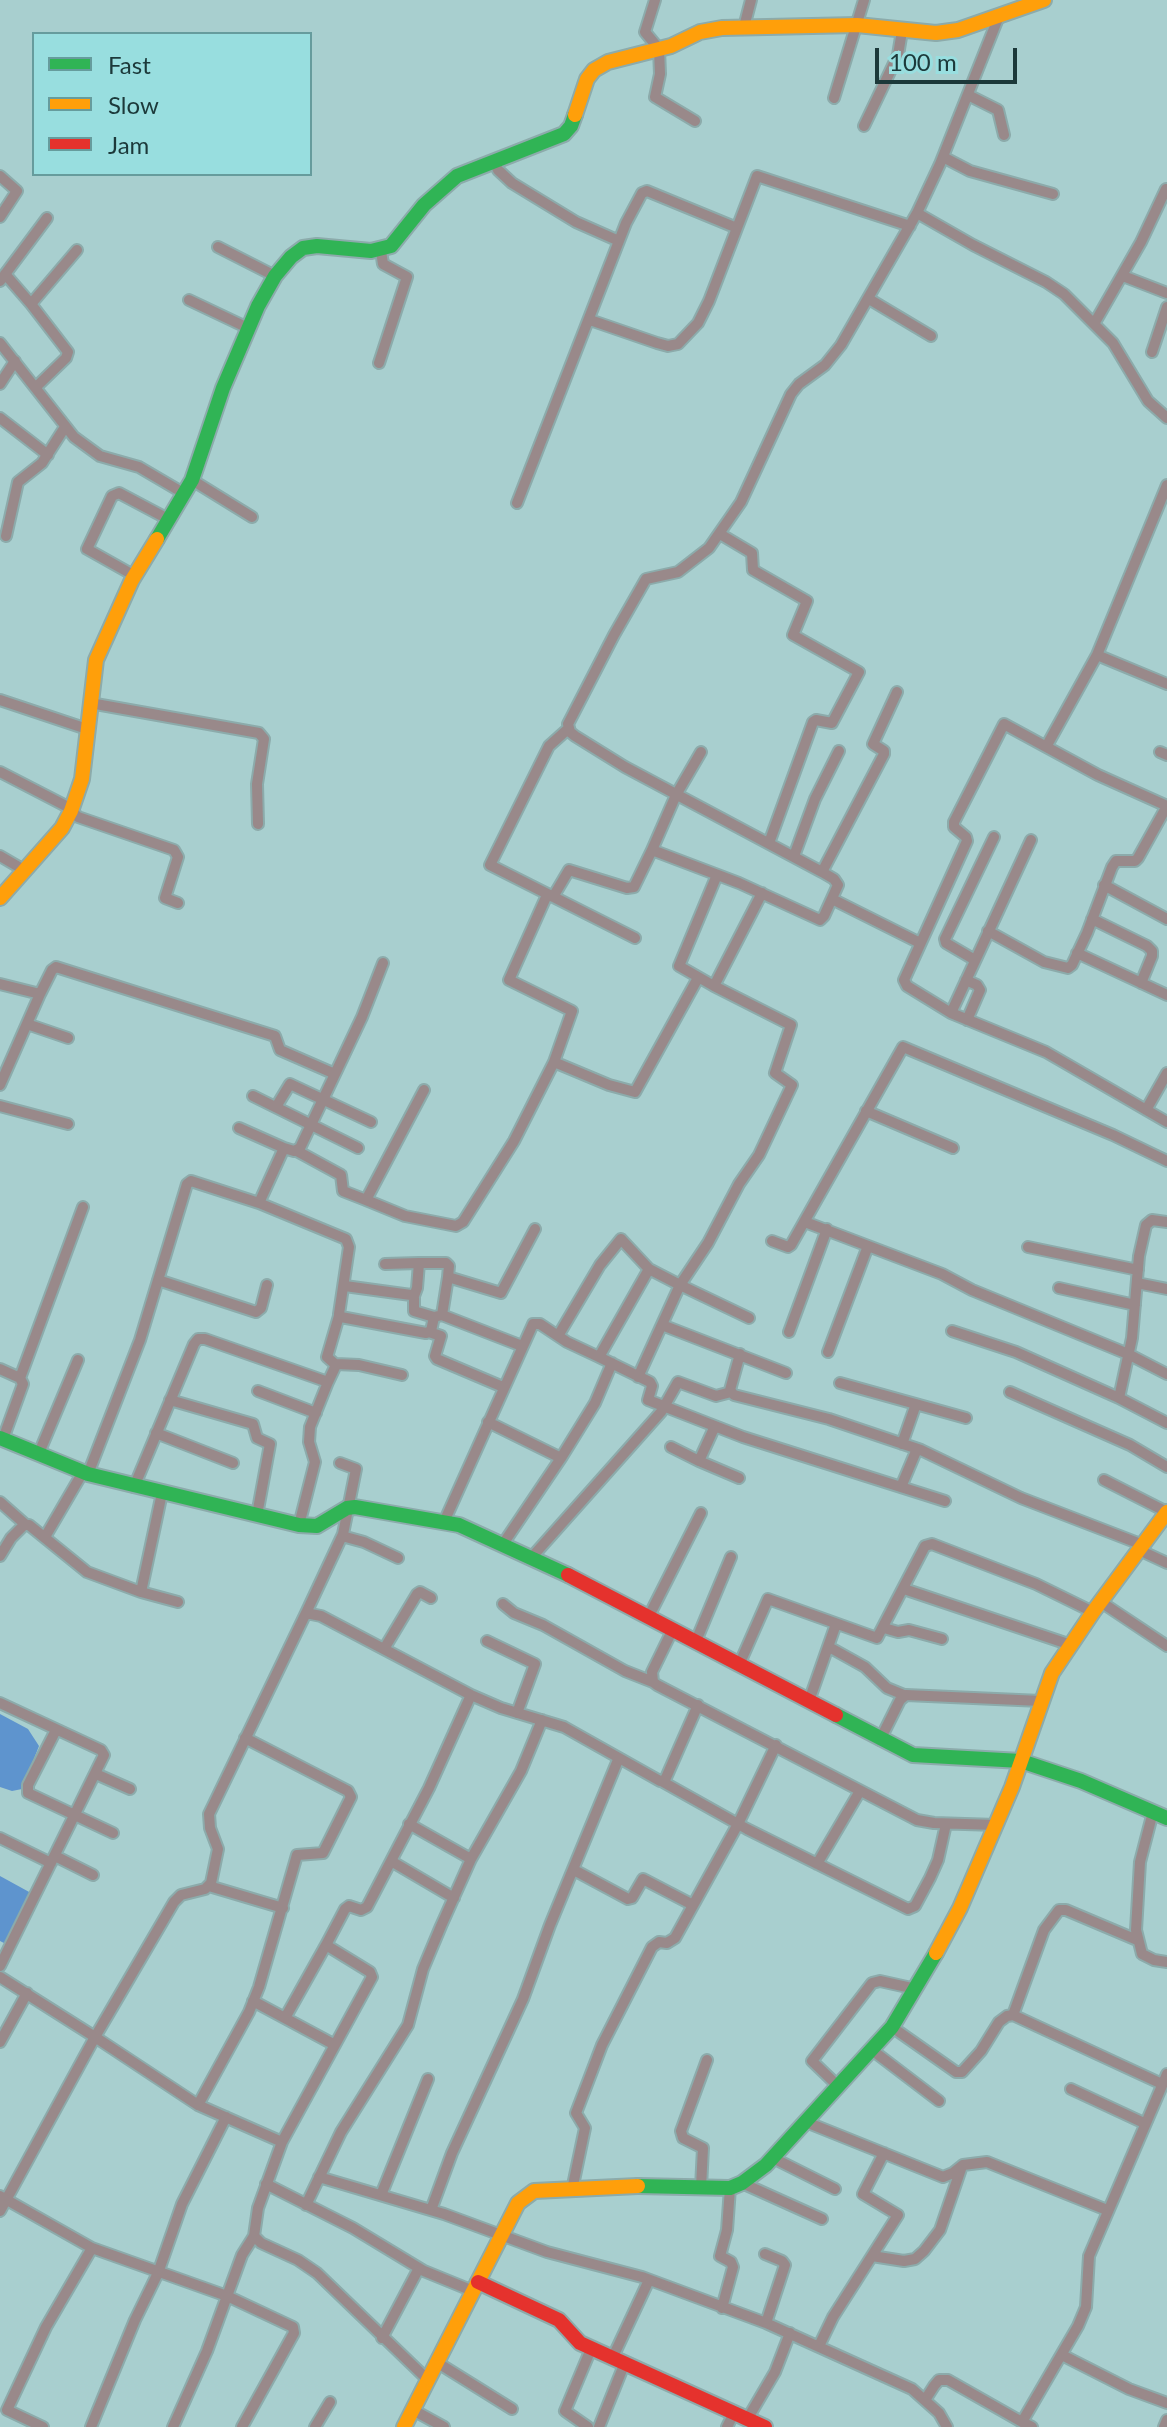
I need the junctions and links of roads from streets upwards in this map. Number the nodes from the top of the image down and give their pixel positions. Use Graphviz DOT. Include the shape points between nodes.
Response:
graph roads {
  1 [pos="655,0"];
  2 [pos="751,0"];
  3 [pos="864,0"];
  4 [pos="1044,0"];
  5 [pos="999,16"];
  6 [pos="857,25"];
  7 [pos="744,27"];
  8 [pos="902,31"];
  9 [pos="659,49"];
  10 [pos="968,95"];
  11 [pos="834,98"];
  12 [pos="695,121"];
  13 [pos="864,126"];
  14 [pos="1004,135"];
  15 [pos="943,157"];
  16 [pos="494,161"];
  17 [pos="0,176"];
  18 [pos="1166,189"];
  19 [pos="1053,194"];
  20 [pos="917,213"];
  21 [pos="0,217"];
  22 [pos="47,218"];
  23 [pos="910,226"];
  24 [pos="737,228"];
  25 [pos="619,241"];
  26 [pos="218,247"];
  27 [pos="77,250"];
  28 [pos="381,251"];
  29 [pos="275,276"];
  30 [pos="1123,276"];
  31 [pos="2,278"];
  32 [pos="1167,293"];
  33 [pos="869,299"];
  34 [pos="189,300"];
  35 [pos="31,304"];
  36 [pos="1167,307"];
  37 [pos="590,320"];
  38 [pos="1094,324"];
  39 [pos="248,328"];
  40 [pos="931,336"];
  41 [pos="0,343"];
  42 [pos="1152,352"];
  43 [pos="15,361"];
  44 [pos="379,363"];
  45 [pos="0,384"];
  46 [pos="36,387"];
  47 [pos="0,418"];
  48 [pos="1167,418"];
  49 [pos="65,427"];
  50 [pos="48,455"];
  51 [pos="1167,485"];
  52 [pos="188,487"];
  53 [pos="517,503"];
  54 [pos="252,517"];
  55 [pos="168,519"];
  56 [pos="720,534"];
  57 [pos="6,536"];
  58 [pos="135,576"];
  59 [pos="1097,655"];
  60 [pos="1167,684"];
  61 [pos="897,692"];
  62 [pos="0,700"];
  63 [pos="90,703"];
  64 [pos="569,728"];
  65 [pos="87,729"];
  66 [pos="1046,747"];
  67 [pos="839,751"];
  68 [pos="701,752"];
  69 [pos="0,772"];
  70 [pos="676,795"];
  71 [pos="1167,806"];
  72 [pos="71,811"];
  73 [pos="258,824"];
  74 [pos="994,837"];
  75 [pos="1031,840"];
  76 [pos="769,843"];
  77 [pos="652,850"];
  78 [pos="0,856"];
  79 [pos="794,856"];
  80 [pos="24,870"];
  81 [pos="822,872"];
  82 [pos="717,875"];
  83 [pos="1104,885"];
  84 [pos="762,893"];
  85 [pos="550,896"];
  86 [pos="0,898"];
  87 [pos="832,899"];
  88 [pos="178,903"];
  89 [pos="1092,919"];
  90 [pos="1167,919"];
  91 [pos="988,931"];
  92 [pos="635,938"];
  93 [pos="920,943"];
  94 [pos="1077,953"];
  95 [pos="975,960"];
  96 [pos="383,963"];
  97 [pos="698,978"];
  98 [pos="966,980"];
  99 [pos="1141,983"];
  100 [pos="0,984"];
  101 [pos="714,986"];
  102 [pos="40,994"];
  103 [pos="1167,995"];
  104 [pos="951,1013"];
  105 [pos="967,1020"];
  106 [pos="27,1024"];
  107 [pos="68,1038"];
  108 [pos="554,1062"];
  109 [pos="1167,1073"];
  110 [pos="335,1074"];
  111 [pos="0,1085"];
  112 [pos="424,1090"];
  113 [pos="253,1096"];
  114 [pos="323,1098"];
  115 [pos="0,1106"];
  116 [pos="276,1107"];
  117 [pos="1146,1110"];
  118 [pos="866,1111"];
  119 [pos="371,1122"];
  120 [pos="1167,1122"];
  121 [pos="311,1123"];
  122 [pos="68,1124"];
  123 [pos="239,1128"];
  124 [pos="284,1148"];
  125 [pos="358,1148"];
  126 [pos="953,1148"];
  127 [pos="297,1151"];
  128 [pos="1167,1161"];
  129 [pos="366,1200"];
  130 [pos="259,1203"];
  131 [pos="83,1207"];
  132 [pos="805,1222"];
  133 [pos="1167,1222"];
  134 [pos="535,1229"];
  135 [pos="827,1229"];
  136 [pos="772,1241"];
  137 [pos="868,1246"];
  138 [pos="1028,1247"];
  139 [pos="419,1263"];
  140 [pos="385,1264"];
  141 [pos="649,1269"];
  142 [pos="1138,1270"];
  143 [pos="448,1277"];
  144 [pos="158,1280"];
  145 [pos="1137,1283"];
  146 [pos="267,1285"];
  147 [pos="680,1285"];
  148 [pos="345,1286"];
  149 [pos="1059,1288"];
  150 [pos="1167,1289"];
  151 [pos="414,1296"];
  152 [pos="1135,1305"];
  153 [pos="339,1316"];
  154 [pos="438,1316"];
  155 [pos="749,1318"];
  156 [pos="662,1325"];
  157 [pos="952,1331"];
  158 [pos="429,1332"];
  159 [pos="789,1332"];
  160 [pos="558,1336"];
  161 [pos="522,1346"];
  162 [pos="828,1352"];
  163 [pos="740,1354"];
  164 [pos="1128,1354"];
  165 [pos="599,1357"];
  166 [pos="78,1360"];
  167 [pos="612,1363"];
  168 [pos="336,1364"];
  169 [pos="0,1369"];
  170 [pos="786,1373"];
  171 [pos="1167,1374"];
  172 [pos="402,1375"];
  173 [pos="638,1377"];
  174 [pos="20,1378"];
  175 [pos="328,1382"];
  176 [pos="840,1383"];
  177 [pos="503,1387"];
  178 [pos="258,1391"];
  179 [pos="731,1392"];
  180 [pos="1010,1392"];
  181 [pos="1119,1398"];
  182 [pos="170,1400"];
  183 [pos="916,1404"];
  184 [pos="664,1408"];
  185 [pos="316,1413"];
  186 [pos="966,1418"];
  187 [pos="488,1422"];
  188 [pos="1167,1423"];
  189 [pos="715,1426"];
  190 [pos="156,1433"];
  191 [pos="2,1438"];
  192 [pos="902,1444"];
  193 [pos="671,1447"];
  194 [pos="917,1449"];
  195 [pos="39,1453"];
  196 [pos="561,1458"];
  197 [pos="699,1461"];
  198 [pos="233,1463"];
  199 [pos="340,1463"];
  200 [pos="1167,1467"];
  201 [pos="85,1473"];
  202 [pos="739,1478"];
  203 [pos="1104,1480"];
  204 [pos="134,1487"];
  205 [pos="901,1487"];
  206 [pos="162,1493"];
  207 [pos="945,1501"];
  208 [pos="0,1502"];
  209 [pos="347,1511"];
  210 [pos="1167,1512"];
  211 [pos="701,1513"];
  212 [pos="257,1515"];
  213 [pos="444,1522"];
  214 [pos="26,1525"];
  215 [pos="299,1525"];
  216 [pos="342,1535"];
  217 [pos="45,1537"];
  218 [pos="503,1544"];
  219 [pos="1141,1547"];
  220 [pos="0,1556"];
  221 [pos="532,1557"];
  222 [pos="731,1557"];
  223 [pos="398,1558"];
  224 [pos="1167,1563"];
  225 [pos="904,1589"];
  226 [pos="141,1592"];
  227 [pos="431,1598"];
  228 [pos="178,1602"];
  229 [pos="503,1604"];
  230 [pos="1097,1607"];
  231 [pos="306,1613"];
  232 [pos="649,1616"];
  233 [pos="836,1624"];
  234 [pos="884,1628"];
  235 [pos="673,1629"];
  236 [pos="942,1639"];
  237 [pos="487,1641"];
  238 [pos="696,1641"];
  239 [pos="1071,1645"];
  240 [pos="1167,1646"];
  241 [pos="829,1647"];
  242 [pos="384,1649"];
  243 [pos="739,1665"];
  244 [pos="653,1682"];
  245 [pos="471,1695"];
  246 [pos="904,1695"];
  247 [pos="809,1701"];
  248 [pos="0,1703"];
  249 [pos="698,1705"];
  250 [pos="1037,1712"];
  251 [pos="517,1713"];
  252 [pos="542,1720"];
  253 [pos="56,1730"];
  254 [pos="245,1738"];
  255 [pos="880,1740"];
  256 [pos="776,1745"];
  257 [pos="618,1760"];
  258 [pos="1021,1761"];
  259 [pos="96,1774"];
  260 [pos="663,1782"];
  261 [pos="130,1789"];
  262 [pos="860,1791"];
  263 [pos="1153,1812"];
  264 [pos="74,1816"];
  265 [pos="1167,1818"];
  266 [pos="409,1824"];
  267 [pos="738,1824"];
  268 [pos="946,1824"];
  269 [pos="996,1825"];
  270 [pos="113,1833"];
  271 [pos="0,1838"];
  272 [pos="471,1859"];
  273 [pos="53,1860"];
  274 [pos="391,1861"];
  275 [pos="817,1864"];
  276 [pos="574,1870"];
  277 [pos="93,1875"];
  278 [pos="209,1886"];
  279 [pos="454,1898"];
  280 [pos="693,1905"];
  281 [pos="283,1908"];
  282 [pos="1137,1940"];
  283 [pos="326,1945"];
  284 [pos="1167,1962"];
  285 [pos="0,1966"];
  286 [pos="0,1977"];
  287 [pos="916,1989"];
  288 [pos="35,1997"];
  289 [pos="253,2001"];
  290 [pos="1013,2015"];
  291 [pos="285,2018"];
  292 [pos="892,2027"];
  293 [pos="95,2037"];
  294 [pos="0,2042"];
  295 [pos="335,2045"];
  296 [pos="872,2050"];
  297 [pos="707,2060"];
  298 [pos="428,2079"];
  299 [pos="1165,2079"];
  300 [pos="838,2086"];
  301 [pos="1071,2089"];
  302 [pos="939,2101"];
  303 [pos="198,2105"];
  304 [pos="226,2117"];
  305 [pos="806,2122"];
  306 [pos="1144,2123"];
  307 [pos="282,2142"];
  308 [pos="884,2153"];
  309 [pos="773,2158"];
  310 [pos="963,2165"];
  311 [pos="319,2177"];
  312 [pos="266,2184"];
  313 [pos="736,2186"];
  314 [pos="701,2187"];
  315 [pos="835,2189"];
  316 [pos="572,2190"];
  317 [pos="381,2195"];
  318 [pos="3,2198"];
  319 [pos="306,2205"];
  320 [pos="431,2210"];
  321 [pos="1107,2210"];
  322 [pos="0,2211"];
  323 [pos="822,2219"];
  324 [pos="502,2235"];
  325 [pos="254,2236"];
  326 [pos="92,2248"];
  327 [pos="765,2254"];
  328 [pos="872,2256"];
  329 [pos="419,2268"];
  330 [pos="158,2273"];
  331 [pos="649,2280"];
  332 [pos="476,2287"];
  333 [pos="227,2296"];
  334 [pos="722,2308"];
  335 [pos="766,2323"];
  336 [pos="790,2333"];
  337 [pos="382,2338"];
  338 [pos="819,2346"];
  339 [pos="591,2349"];
  340 [pos="1062,2355"];
  341 [pos="618,2362"];
  342 [pos="438,2363"];
  343 [pos="428,2380"];
  344 [pos="925,2400"];
  345 [pos="330,2402"];
  346 [pos="1167,2403"];
  347 [pos="4,2408"];
  348 [pos="512,2409"];
  349 [pos="413,2410"];
  350 [pos="736,2420"];
  351 [pos="1167,2420"];
  352 [pos="1027,2424"];
  353 [pos="582,2425"];
  354 [pos="43,2427"];
  355 [pos="91,2427"];
  356 [pos="173,2427"];
  357 [pos="242,2427"];
  358 [pos="315,2427"];
  359 [pos="404,2427"];
  360 [pos="444,2427"];
  361 [pos="599,2427"];
  362 [pos="765,2427"];
  363 [pos="947,2427"];
  364 [pos="1164,2427"];
  1 -- 9 [label="street" via="645,32"];
  2 -- 7 [label="street"];
  3 -- 6 [label="street"];
  4 -- 5 [label="street"];
  5 -- 8 [label="street" via="958,30"];
  5 -- 10 [label="street"];
  6 -- 7 [label="street"];
  6 -- 8 [label="street"];
  6 -- 11 [label="street"];
  7 -- 9 [label="street" via="700,32"];
  8 -- 13 [label="street" via="898,55"];
  9 -- 12 [label="street" via="655,97"];
  9 -- 16 [label="street" via="600,66 587,79 564,134"];
  10 -- 14 [label="street" via="998,110"];
  10 -- 15 [label="street"];
  15 -- 19 [label="street" via="983,176"];
  15 -- 20 [label="street"];
  16 -- 25 [label="street" via="512,183"];
  16 -- 28 [label="street" via="438,190 399,240"];
  17 -- 21 [label="street" via="17,191"];
  18 -- 30 [label="street"];
  20 -- 23 [label="street"];
  20 -- 38 [label="street" via="1046,282"];
  22 -- 31 [label="street"];
  23 -- 24 [label="street" via="757,176"];
  23 -- 33 [label="street"];
  24 -- 25 [label="street" via="647,191"];
  24 -- 37 [label="street" via="698,323 678,344 657,343"];
  25 -- 37 [label="street"];
  26 -- 29 [label="street"];
  27 -- 35 [label="street"];
  28 -- 29 [label="street" via="303,248"];
  28 -- 44 [label="street" via="383,264 407,277"];
  29 -- 39 [label="street"];
  30 -- 32 [label="street"];
  30 -- 38 [label="street"];
  31 -- 35 [label="street"];
  33 -- 40 [label="street"];
  33 -- 56 [label="street" via="825,365 791,394 741,502"];
  34 -- 39 [label="street"];
  35 -- 46 [label="street" via="68,352"];
  36 -- 42 [label="street"];
  37 -- 53 [label="street"];
  38 -- 48 [label="street" via="1113,343 1148,401"];
  39 -- 52 [label="street"];
  41 -- 43 [label="street"];
  43 -- 45 [label="street"];
  43 -- 46 [label="street"];
  46 -- 49 [label="street"];
  47 -- 50 [label="street"];
  49 -- 50 [label="street"];
  49 -- 52 [label="street" via="100,456"];
  50 -- 57 [label="street" via="18,482"];
  51 -- 59 [label="street"];
  52 -- 54 [label="street"];
  52 -- 55 [label="street"];
  55 -- 58 [label="street"];
  55 -- 58 [label="street" via="119,493 112,496 87,549"];
  56 -- 64 [label="street" via="687,567 646,579 570,717"];
  56 -- 76 [label="street" via="753,554 753,570 807,601 793,635 859,672 832,723 813,722"];
  58 -- 63 [label="street" via="96,660"];
  59 -- 60 [label="street"];
  59 -- 66 [label="street"];
  61 -- 81 [label="street" via="873,744 884,754"];
  62 -- 65 [label="street"];
  63 -- 65 [label="street"];
  63 -- 73 [label="street" via="263,736"];
  64 -- 70 [label="street"];
  64 -- 85 [label="street" via="549,746 489,863"];
  65 -- 72 [label="street" via="82,779"];
  66 -- 71 [label="street"];
  66 -- 93 [label="street" via="1003,726 954,822 968,840"];
  67 -- 79 [label="street"];
  68 -- 70 [label="street"];
  69 -- 72 [label="street"];
  70 -- 76 [label="street"];
  70 -- 77 [label="street"];
  71 -- 83 [label="street" via="1138,858 1116,861"];
  72 -- 80 [label="street"];
  72 -- 88 [label="street" via="177,852 165,898"];
  74 -- 95 [label="street" via="945,939"];
  75 -- 91 [label="street"];
  76 -- 79 [label="street"];
  77 -- 82 [label="street"];
  77 -- 85 [label="street" via="634,887 569,870"];
  78 -- 80 [label="street"];
  79 -- 81 [label="street"];
  80 -- 86 [label="street"];
  81 -- 87 [label="street" via="837,881"];
  82 -- 84 [label="street"];
  82 -- 97 [label="street" via="680,963"];
  83 -- 89 [label="street"];
  83 -- 90 [label="street"];
  84 -- 87 [label="street" via="820,920"];
  84 -- 101 [label="street"];
  85 -- 92 [label="street"];
  85 -- 108 [label="street" via="509,980 572,1011"];
  87 -- 93 [label="street"];
  89 -- 94 [label="street"];
  89 -- 99 [label="street" via="1152,951"];
  91 -- 94 [label="street" via="1062,969 1072,965"];
  91 -- 95 [label="street"];
  93 -- 104 [label="street" via="905,983"];
  94 -- 99 [label="street"];
  95 -- 98 [label="street"];
  96 -- 110 [label="street"];
  97 -- 101 [label="street"];
  97 -- 108 [label="street" via="635,1092"];
  98 -- 104 [label="street"];
  98 -- 105 [label="street" via="980,990"];
  99 -- 103 [label="street"];
  100 -- 102 [label="street"];
  101 -- 147 [label="street" via="791,1025 775,1073 792,1085 759,1155"];
  102 -- 106 [label="street"];
  102 -- 110 [label="street" via="56,967 275,1036 280,1050"];
  104 -- 105 [label="street"];
  105 -- 117 [label="street" via="1046,1052"];
  106 -- 107 [label="street"];
  106 -- 111 [label="street"];
  108 -- 129 [label="street" via="514,1141 460,1225 405,1216"];
  109 -- 117 [label="street"];
  110 -- 114 [label="street"];
  112 -- 129 [label="street"];
  113 -- 116 [label="street"];
  114 -- 116 [label="street" via="288,1084"];
  114 -- 119 [label="street"];
  114 -- 121 [label="street"];
  115 -- 122 [label="street"];
  116 -- 121 [label="street"];
  117 -- 120 [label="street"];
  118 -- 126 [label="street"];
  118 -- 128 [label="street" via="905,1047"];
  118 -- 132 [label="street"];
  121 -- 125 [label="street"];
  121 -- 127 [label="street"];
  123 -- 124 [label="street"];
  124 -- 127 [label="street"];
  124 -- 130 [label="street"];
  127 -- 129 [label="street" via="341,1175 343,1191"];
  130 -- 144 [label="street" via="188,1182"];
  130 -- 148 [label="street" via="346,1239"];
  131 -- 174 [label="street"];
  132 -- 135 [label="street"];
  132 -- 136 [label="street" via="790,1246"];
  133 -- 142 [label="street" via="1152,1220 1146,1225"];
  134 -- 143 [label="street" via="503,1292"];
  135 -- 137 [label="street"];
  135 -- 159 [label="street"];
  137 -- 162 [label="street"];
  137 -- 164 [label="street"];
  138 -- 142 [label="street"];
  139 -- 140 [label="street"];
  139 -- 143 [label="street" via="449,1264"];
  139 -- 151 [label="street"];
  141 -- 147 [label="street"];
  141 -- 160 [label="street" via="621,1239"];
  141 -- 165 [label="street"];
  142 -- 145 [label="street"];
  143 -- 154 [label="street"];
  144 -- 146 [label="street" via="256,1312"];
  144 -- 201 [label="street" via="140,1340"];
  145 -- 150 [label="street"];
  145 -- 152 [label="street"];
  147 -- 155 [label="street"];
  147 -- 156 [label="street"];
  148 -- 151 [label="street"];
  148 -- 153 [label="street"];
  149 -- 152 [label="street"];
  151 -- 154 [label="street" via="414,1311"];
  152 -- 164 [label="street"];
  153 -- 158 [label="street"];
  153 -- 168 [label="street" via="327,1357"];
  154 -- 158 [label="street"];
  154 -- 161 [label="street"];
  156 -- 163 [label="street"];
  156 -- 173 [label="street"];
  157 -- 181 [label="street" via="1016,1352"];
  158 -- 177 [label="street" via="441,1336 437,1359"];
  160 -- 161 [label="street" via="537,1323"];
  160 -- 165 [label="street"];
  161 -- 177 [label="street"];
  163 -- 170 [label="street"];
  163 -- 179 [label="street"];
  164 -- 171 [label="street"];
  164 -- 181 [label="street"];
  165 -- 167 [label="street"];
  166 -- 195 [label="street"];
  167 -- 173 [label="street"];
  167 -- 196 [label="street"];
  168 -- 172 [label="street"];
  168 -- 175 [label="street"];
  169 -- 174 [label="street"];
  173 -- 184 [label="street" via="651,1384 648,1400"];
  174 -- 191 [label="street" via="23,1384"];
  175 -- 182 [label="street" via="201,1338"];
  175 -- 185 [label="street"];
  176 -- 183 [label="street"];
  177 -- 187 [label="street"];
  178 -- 185 [label="street"];
  179 -- 184 [label="street" via="716,1396 678,1382"];
  179 -- 192 [label="street"];
  180 -- 200 [label="street"];
  181 -- 188 [label="street"];
  182 -- 190 [label="street"];
  182 -- 212 [label="street" via="253,1424 257,1438 270,1444"];
  183 -- 186 [label="street"];
  183 -- 192 [label="street"];
  184 -- 189 [label="street"];
  184 -- 221 [label="street"];
  185 -- 215 [label="street" via="309,1435 315,1462"];
  187 -- 196 [label="street"];
  187 -- 213 [label="street"];
  189 -- 197 [label="street"];
  189 -- 205 [label="street"];
  190 -- 198 [label="street"];
  190 -- 204 [label="street"];
  191 -- 195 [label="street"];
  192 -- 194 [label="street"];
  193 -- 197 [label="street"];
  194 -- 205 [label="street"];
  194 -- 219 [label="street"];
  195 -- 201 [label="street"];
  196 -- 218 [label="street"];
  197 -- 202 [label="street"];
  199 -- 209 [label="street" via="356,1469"];
  201 -- 204 [label="street"];
  201 -- 217 [label="street"];
  203 -- 210 [label="street"];
  204 -- 206 [label="street"];
  205 -- 207 [label="street"];
  206 -- 212 [label="street"];
  206 -- 226 [label="street"];
  208 -- 214 [label="street"];
  209 -- 213 [label="street" via="355,1507"];
  209 -- 215 [label="street" via="317,1526"];
  209 -- 216 [label="street"];
  210 -- 219 [label="street"];
  211 -- 232 [label="street"];
  212 -- 215 [label="street"];
  213 -- 218 [label="street"];
  214 -- 217 [label="street"];
  214 -- 220 [label="street"];
  216 -- 223 [label="street"];
  216 -- 231 [label="street"];
  217 -- 226 [label="street" via="87,1572"];
  218 -- 221 [label="street"];
  219 -- 224 [label="street"];
  219 -- 230 [label="street"];
  221 -- 232 [label="street"];
  222 -- 238 [label="street"];
  225 -- 230 [label="street" via="925,1546 936,1545"];
  225 -- 234 [label="street"];
  225 -- 239 [label="street"];
  226 -- 228 [label="street"];
  227 -- 242 [label="street" via="418,1592"];
  229 -- 244 [label="street"];
  230 -- 239 [label="street"];
  230 -- 240 [label="street"];
  231 -- 242 [label="street"];
  231 -- 254 [label="street"];
  232 -- 235 [label="street"];
  233 -- 234 [label="street" via="875,1639"];
  233 -- 241 [label="street"];
  233 -- 243 [label="street" via="768,1599"];
  234 -- 236 [label="street"];
  235 -- 238 [label="street"];
  235 -- 244 [label="street" via="652,1672"];
  237 -- 251 [label="street" via="535,1664"];
  238 -- 243 [label="street"];
  239 -- 250 [label="street" via="1052,1673"];
  241 -- 246 [label="street"];
  241 -- 247 [label="street"];
  242 -- 245 [label="street"];
  243 -- 247 [label="street"];
  244 -- 249 [label="street"];
  245 -- 251 [label="street"];
  245 -- 266 [label="street"];
  246 -- 250 [label="street" via="963,1696"];
  246 -- 255 [label="street"];
  247 -- 255 [label="street"];
  248 -- 253 [label="street"];
  249 -- 256 [label="street"];
  249 -- 260 [label="street"];
  250 -- 258 [label="street"];
  251 -- 252 [label="street"];
  252 -- 257 [label="street" via="564,1727"];
  252 -- 272 [label="street" via="521,1771"];
  253 -- 259 [label="street" via="104,1752"];
  253 -- 264 [label="street" via="26,1789"];
  254 -- 278 [label="street" via="209,1814 218,1856"];
  254 -- 281 [label="street" via="351,1797 323,1853 297,1855"];
  255 -- 258 [label="street" via="913,1755"];
  256 -- 262 [label="street"];
  256 -- 267 [label="street"];
  257 -- 260 [label="street"];
  257 -- 276 [label="street"];
  258 -- 263 [label="street"];
  258 -- 269 [label="street"];
  259 -- 261 [label="street"];
  259 -- 264 [label="street"];
  260 -- 267 [label="street"];
  262 -- 268 [label="street" via="917,1820"];
  262 -- 275 [label="street"];
  263 -- 265 [label="street"];
  263 -- 282 [label="street" via="1137,1883"];
  264 -- 270 [label="street"];
  264 -- 273 [label="street"];
  266 -- 272 [label="street"];
  266 -- 274 [label="street"];
  267 -- 275 [label="street"];
  267 -- 280 [label="street"];
  268 -- 269 [label="street"];
  268 -- 275 [label="street" via="938,1860 912,1908"];
  269 -- 287 [label="street" via="960,1908"];
  271 -- 273 [label="street"];
  272 -- 279 [label="street"];
  273 -- 277 [label="street"];
  273 -- 285 [label="street"];
  274 -- 279 [label="street"];
  274 -- 283 [label="street" via="367,1907 345,1909"];
  276 -- 280 [label="street" via="628,1899 643,1879"];
  276 -- 320 [label="street"];
  278 -- 281 [label="street"];
  278 -- 293 [label="street" via="174,1902"];
  279 -- 311 [label="street" via="423,1969 408,2025"];
  280 -- 316 [label="street" via="673,1940 652,1947 597,2057 576,2113 585,2130"];
  281 -- 289 [label="street"];
  282 -- 284 [label="street" via="1142,1954"];
  282 -- 290 [label="street" via="1059,1910 1044,1930"];
  283 -- 291 [label="street"];
  283 -- 295 [label="street" via="372,1977"];
  286 -- 288 [label="street"];
  287 -- 292 [label="street"];
  287 -- 300 [label="street" via="872,1983 812,2061"];
  288 -- 293 [label="street"];
  288 -- 294 [label="street"];
  289 -- 291 [label="street"];
  289 -- 303 [label="street"];
  290 -- 292 [label="street" via="999,2022 962,2072"];
  290 -- 299 [label="street"];
  291 -- 295 [label="street"];
  292 -- 296 [label="street"];
  293 -- 303 [label="street"];
  293 -- 318 [label="street"];
  295 -- 307 [label="street"];
  296 -- 300 [label="street"];
  296 -- 302 [label="street"];
  297 -- 314 [label="street" via="681,2135 703,2148"];
  298 -- 317 [label="street"];
  299 -- 306 [label="street"];
  300 -- 305 [label="street"];
  301 -- 306 [label="street"];
  303 -- 304 [label="street"];
  304 -- 307 [label="street"];
  304 -- 330 [label="street" via="182,2204"];
  305 -- 308 [label="street"];
  305 -- 309 [label="street"];
  306 -- 321 [label="street"];
  307 -- 312 [label="street"];
  308 -- 310 [label="street" via="943,2177"];
  308 -- 328 [label="street" via="863,2194 898,2215"];
  309 -- 313 [label="street"];
  309 -- 315 [label="street"];
  310 -- 321 [label="street" via="987,2162"];
  310 -- 328 [label="street" via="940,2230 924,2251 904,2261"];
  311 -- 317 [label="street"];
  311 -- 319 [label="street"];
  312 -- 319 [label="street"];
  312 -- 325 [label="street"];
  313 -- 314 [label="street"];
  313 -- 323 [label="street"];
  313 -- 334 [label="street" via="720,2256 733,2267"];
  314 -- 316 [label="street"];
  316 -- 324 [label="street" via="526,2195"];
  317 -- 320 [label="street"];
  318 -- 322 [label="street"];
  318 -- 326 [label="street"];
  319 -- 329 [label="street"];
  320 -- 324 [label="street"];
  321 -- 340 [label="street" via="1089,2256 1086,2307"];
  324 -- 331 [label="street"];
  324 -- 332 [label="street"];
  325 -- 333 [label="street"];
  325 -- 337 [label="street" via="317,2273"];
  326 -- 330 [label="street"];
  326 -- 347 [label="street"];
  327 -- 335 [label="street" via="785,2265"];
  328 -- 338 [label="street"];
  329 -- 332 [label="street"];
  329 -- 337 [label="street"];
  330 -- 333 [label="street"];
  330 -- 355 [label="street"];
  331 -- 334 [label="street"];
  331 -- 341 [label="street"];
  332 -- 339 [label="street" via="559,2320 576,2341"];
  332 -- 342 [label="street"];
  333 -- 356 [label="street"];
  333 -- 357 [label="street" via="294,2330"];
  334 -- 335 [label="street"];
  335 -- 336 [label="street"];
  336 -- 338 [label="street"];
  336 -- 350 [label="street" via="775,2372"];
  337 -- 343 [label="street"];
  338 -- 344 [label="street"];
  339 -- 341 [label="street"];
  339 -- 353 [label="street" via="565,2409"];
  340 -- 346 [label="street"];
  340 -- 352 [label="street"];
  341 -- 350 [label="street"];
  341 -- 361 [label="street"];
  342 -- 343 [label="street"];
  342 -- 348 [label="street"];
  343 -- 349 [label="street"];
  344 -- 352 [label="street" via="939,2380 948,2380"];
  344 -- 363 [label="street"];
  345 -- 358 [label="street"];
  347 -- 354 [label="street"];
  349 -- 359 [label="street"];
  349 -- 360 [label="street"];
  350 -- 362 [label="street"];
  351 -- 364 [label="street"];
}
